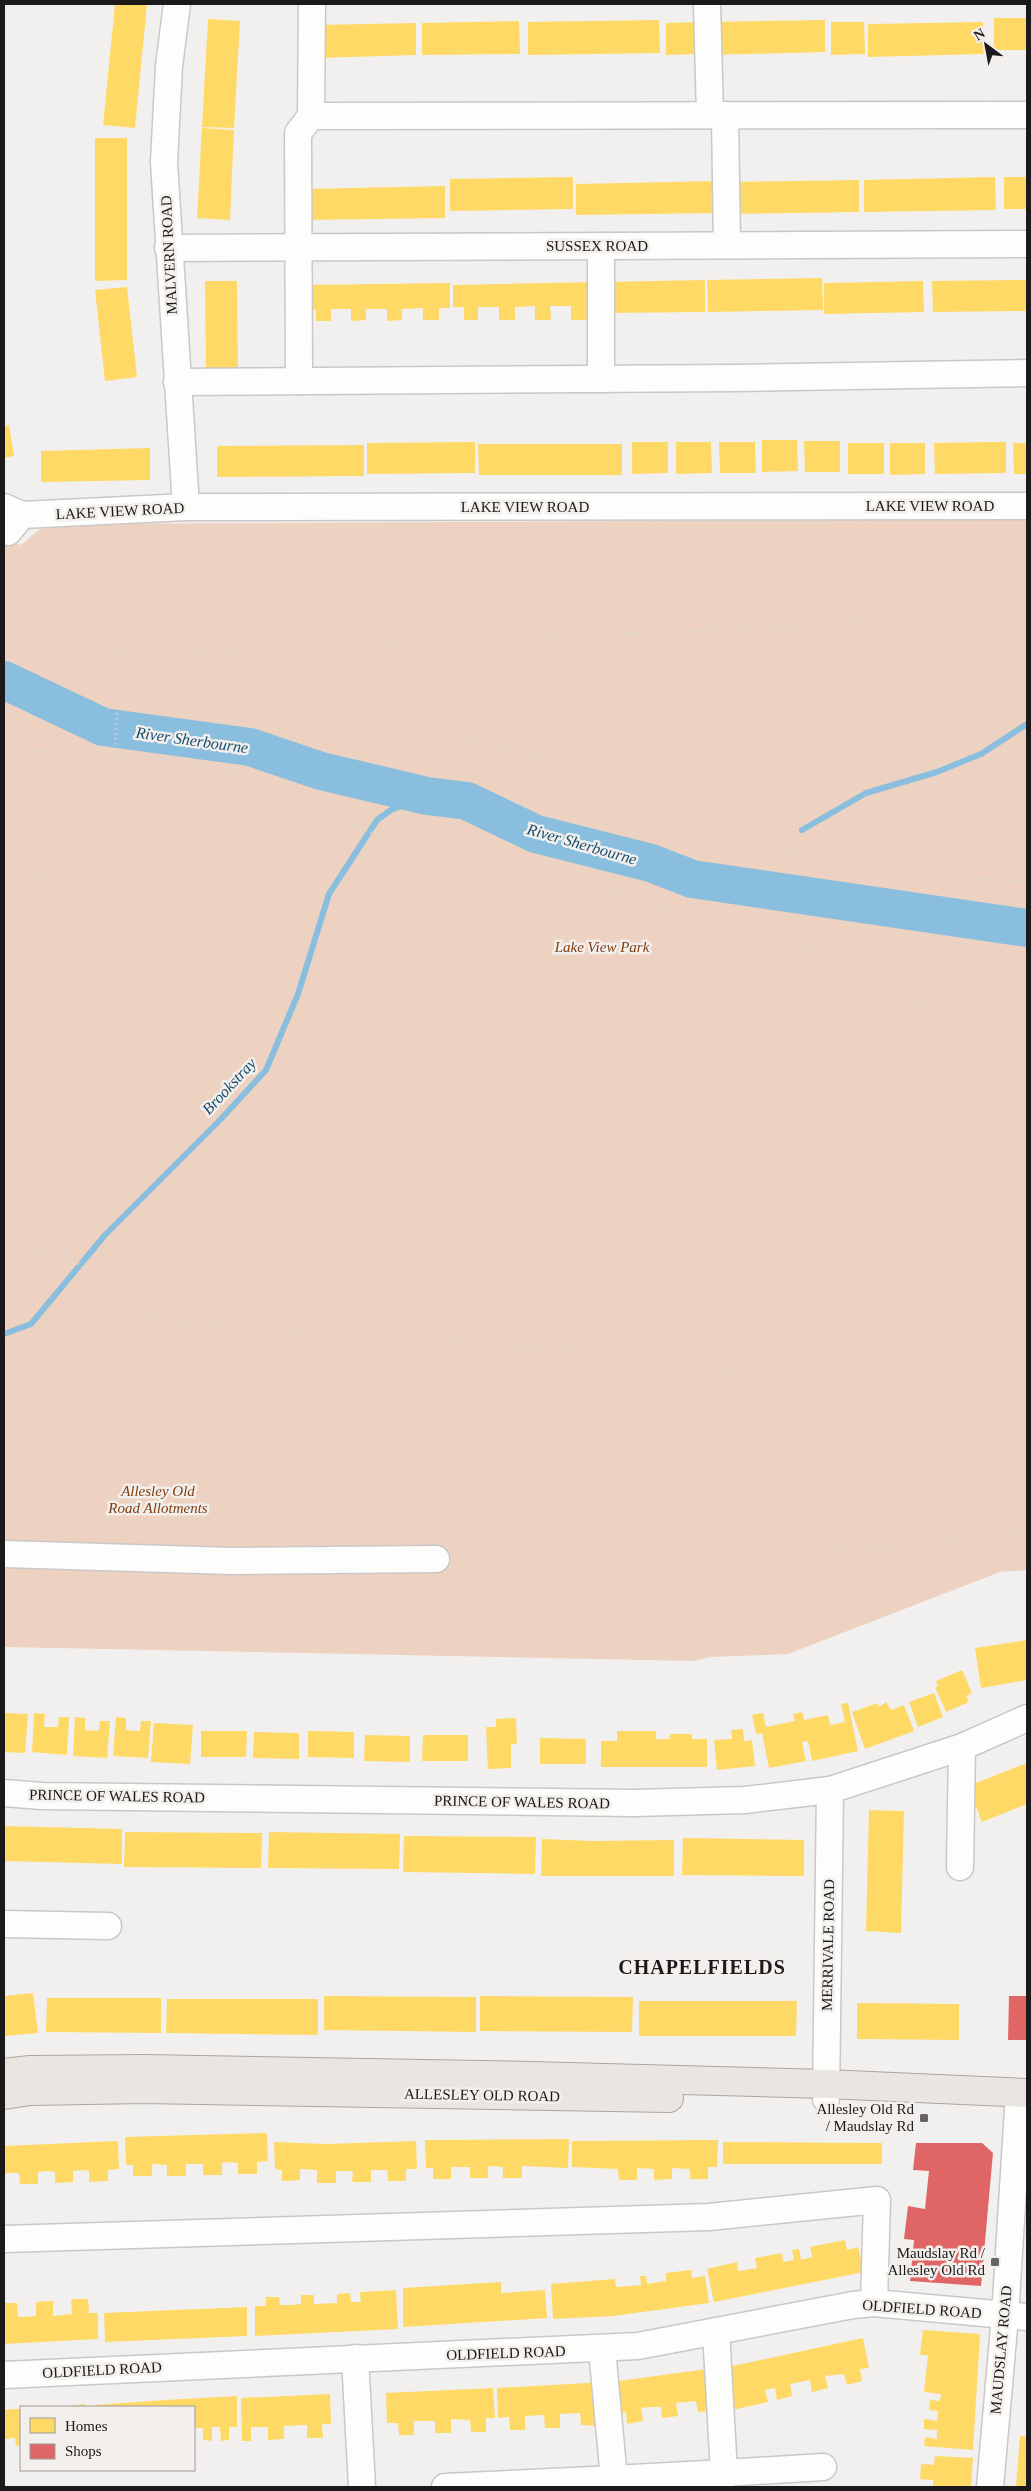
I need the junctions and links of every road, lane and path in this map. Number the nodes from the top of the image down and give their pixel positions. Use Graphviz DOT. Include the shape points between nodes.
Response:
graph roads {
  1 [pos="178,4"];
  2 [pos="312,4"];
  3 [pos="707,4"];
  4 [pos="718,115"];
  5 [pos="1027,115"];
  6 [pos="311,116"];
  7 [pos="1027,244"];
  8 [pos="728,245"];
  9 [pos="601,246"];
  10 [pos="297,247"];
  11 [pos="168,248"];
  12 [pos="1027,373"];
  13 [pos="601,379"];
  14 [pos="299,381"];
  15 [pos="177,382"];
  16 [pos="1027,506"];
  17 [pos="186,507"];
  18 [pos="160,508"];
  19 [pos="11,518"];
  20 [pos="1027,596"];
  21 [pos="4,608"];
  22 [pos="194,654"];
  23 [pos="122,657"];
  24 [pos="4,751"];
  25 [pos="115,753"];
  26 [pos="64,867"];
  27 [pos="1027,882"];
  28 [pos="4,890"];
  29 [pos="1027,1060"];
  30 [pos="4,1249"];
  31 [pos="67,1254"];
  32 [pos="1027,1528"];
  33 [pos="4,1554"];
  34 [pos="436,1559"];
  35 [pos="1027,1718"];
  36 [pos="962,1747"];
  37 [pos="830,1790"];
  38 [pos="4,1793"];
  39 [pos="960,1867"];
  40 [pos="4,1924"];
  41 [pos="108,1926"];
  42 [pos="4,2072"];
  43 [pos="305,2082"];
  44 [pos="826,2092"];
  45 [pos="1023,2093"];
  46 [pos="4,2094"];
  47 [pos="4,2239"];
  48 [pos="874,2303"];
  49 [pos="1016,2316"];
  50 [pos="716,2331"];
  51 [pos="602,2348"];
  52 [pos="356,2358"];
  53 [pos="4,2374"];
  54 [pos="823,2467"];
  55 [pos="614,2479"];
  56 [pos="723,2480"];
  57 [pos="362,2487"];
  58 [pos="445,2487"];
  59 [pos="990,2487"];
  1 -- 11 [label="street, MALVERN ROAD" via="169,66 164,162"];
  2 -- 6 [label="street"];
  3 -- 4 [label="street"];
  4 -- 5 [label="street"];
  4 -- 6 [label="street"];
  4 -- 8 [label="street"];
  6 -- 10 [label="street" via="298,132"];
  7 -- 8 [label="street, SUSSEX ROAD"];
  8 -- 9 [label="street, SUSSEX ROAD"];
  9 -- 10 [label="street, SUSSEX ROAD"];
  9 -- 13 [label="street"];
  10 -- 11 [label="street, SUSSEX ROAD"];
  10 -- 14 [label="street"];
  11 -- 15 [label="street, MALVERN ROAD"];
  12 -- 13 [label="street"];
  13 -- 14 [label="street"];
  14 -- 15 [label="street"];
  15 -- 17 [label="street, MALVERN ROAD"];
  16 -- 17 [label="street, LAKE VIEW ROAD"];
  17 -- 18 [label="street, LAKE VIEW ROAD"];
  18 -- 19 [label="street, LAKE VIEW ROAD"];
  18 -- 23 [label="path" via="161,547 141,621"];
  20 -- 22 [label="path" via="836,624"];
  21 -- 23 [label="path" via="69,641"];
  22 -- 23 [label="path"];
  22 -- 27 [label="path" via="463,740 603,768 758,841 844,868"];
  23 -- 25 [label="path"];
  24 -- 25 [label="path"];
  25 -- 26 [label="path" via="73,840"];
  25 -- 29 [label="path" via="178,759 245,776 285,791 385,840 451,849 793,942"];
  26 -- 28 [label="path"];
  26 -- 31 [label="path" via="43,941 40,1073 31,1166 42,1217"];
  30 -- 31 [label="path"];
  31 -- 32 [label="path" via="139,1316 180,1322 654,1356 729,1370 764,1396 785,1489 826,1551 971,1540"];
  33 -- 34 [label="street" via="231,1561"];
  35 -- 36 [label="street, PRINCE OF WALES ROAD"];
  36 -- 37 [label="street, PRINCE OF WALES ROAD"];
  36 -- 39 [label="street"];
  37 -- 38 [label="street, PRINCE OF WALES ROAD" via="745,1800 635,1803"];
  37 -- 44 [label="street, MERRIVALE ROAD"];
  40 -- 41 [label="street"];
  42 -- 43 [label="main road, ALLESLEY OLD ROAD" via="145,2069"];
  43 -- 44 [label="main road, ALLESLEY OLD ROAD"];
  43 -- 46 [label="main road, ALLESLEY OLD ROAD"];
  44 -- 45 [label="main road, ALLESLEY OLD ROAD"];
  45 -- 49 [label="street, MAUDSLAY ROAD"];
  47 -- 48 [label="street" via="709,2217 877,2200"];
  48 -- 49 [label="street, OLDFIELD ROAD"];
  48 -- 50 [label="street, OLDFIELD ROAD"];
  49 -- 59 [label="street, MAUDSLAY ROAD"];
  50 -- 51 [label="street, OLDFIELD ROAD" via="638,2346"];
  50 -- 56 [label="street"];
  51 -- 52 [label="street, OLDFIELD ROAD"];
  51 -- 55 [label="street"];
  52 -- 53 [label="street, OLDFIELD ROAD"];
  52 -- 57 [label="street"];
  54 -- 56 [label="street"];
  55 -- 56 [label="street"];
  55 -- 58 [label="street"];
}
